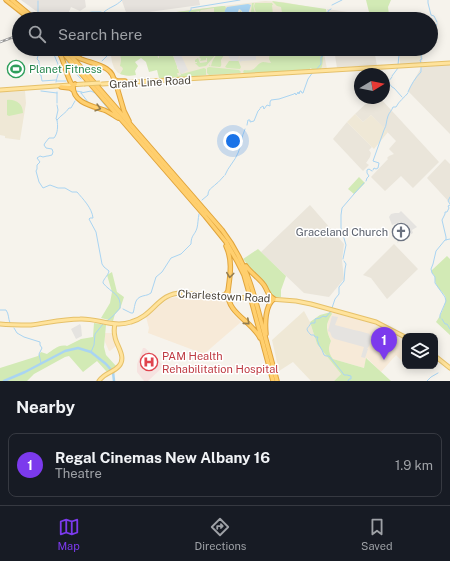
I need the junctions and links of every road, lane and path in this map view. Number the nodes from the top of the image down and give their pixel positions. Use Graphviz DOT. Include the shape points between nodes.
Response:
graph roads {
  1 [pos="9,1"];
  2 [pos="21,12"];
  3 [pos="27,12"];
  4 [pos="62,56"];
  5 [pos="64,56"];
  6 [pos="71,56"];
  7 [pos="75,56"];
  8 [pos="450,63"];
  9 [pos="267,74"];
  10 [pos="70,79"];
  11 [pos="125,81"];
  12 [pos="115,82"];
  13 [pos="66,85"];
  14 [pos="73,86"];
  15 [pos="61,87"];
  16 [pos="34,88"];
  17 [pos="0,90"];
  18 [pos="134,135"];
  19 [pos="144,141"];
  20 [pos="205,216"];
  21 [pos="234,248"];
  22 [pos="268,294"];
  23 [pos="225,297"];
  24 [pos="269,299"];
  25 [pos="274,299"];
  26 [pos="269,304"];
  27 [pos="0,324"];
  28 [pos="115,324"];
  29 [pos="402,335"];
  30 [pos="438,358"];
  31 [pos="268,362"];
  32 [pos="450,368"];
  33 [pos="274,370"];
  34 [pos="99,381"];
  35 [pos="273,381"];
  36 [pos="277,381"];
  1 -- 2 [label="highway"];
  1 -- 3 [label="highway"];
  4 -- 10 [label="highway"];
  5 -- 18 [label="highway"];
  6 -- 19 [label="highway"];
  7 -- 12 [label="highway" via="103,66"];
  8 -- 9 [label="main road, Grant Line Road"];
  9 -- 11 [label="main road, Grant Line Road" via="246,73"];
  9 -- 12 [label="main road, Grant Line Road"];
  10 -- 13 [label="highway"];
  10 -- 14 [label="highway"];
  11 -- 12 [label="highway"];
  12 -- 14 [label="main road, Grant Line Road, bridge"];
  12 -- 19 [label="highway" via="125,114"];
  13 -- 14 [label="main road, Grant Line Road"];
  13 -- 16 [label="main road, Grant Line Road"];
  14 -- 15 [label="highway"];
  14 -- 18 [label="highway, one-way" via="82,102 113,115"];
  15 -- 16 [label="main road, Grant Line Road"];
  16 -- 17 [label="main road, Grant Line Road"];
  18 -- 20 [label="highway"];
  19 -- 21 [label="highway" via="222,230"];
  20 -- 23 [label="highway, one-way" via="231,260 228,291"];
  20 -- 31 [label="highway" via="226,242 242,272"];
  21 -- 22 [label="highway" via="248,269 264,285"];
  21 -- 33 [label="highway" via="251,285"];
  22 -- 24 [label="highway"];
  22 -- 25 [label="highway"];
  23 -- 24 [label="main road, Charlestown Road, bridge"];
  23 -- 28 [label="main road, Charlestown Road" via="173,294 164,298 139,320"];
  23 -- 31 [label="highway, one-way" via="233,310 257,333"];
  24 -- 25 [label="main road, Charlestown Road"];
  24 -- 26 [label="highway"];
  25 -- 26 [label="highway"];
  25 -- 29 [label="main road, Charlestown Road" via="311,304 376,322"];
  26 -- 33 [label="highway" via="266,329"];
  27 -- 28 [label="main road, Charlestown Road" via="29,325 78,318"];
  28 -- 34 [label="main road" via="115,338 122,354 121,364"];
  30 -- 32 [label="main road"];
  31 -- 35 [label="highway"];
  33 -- 36 [label="highway"];
}
